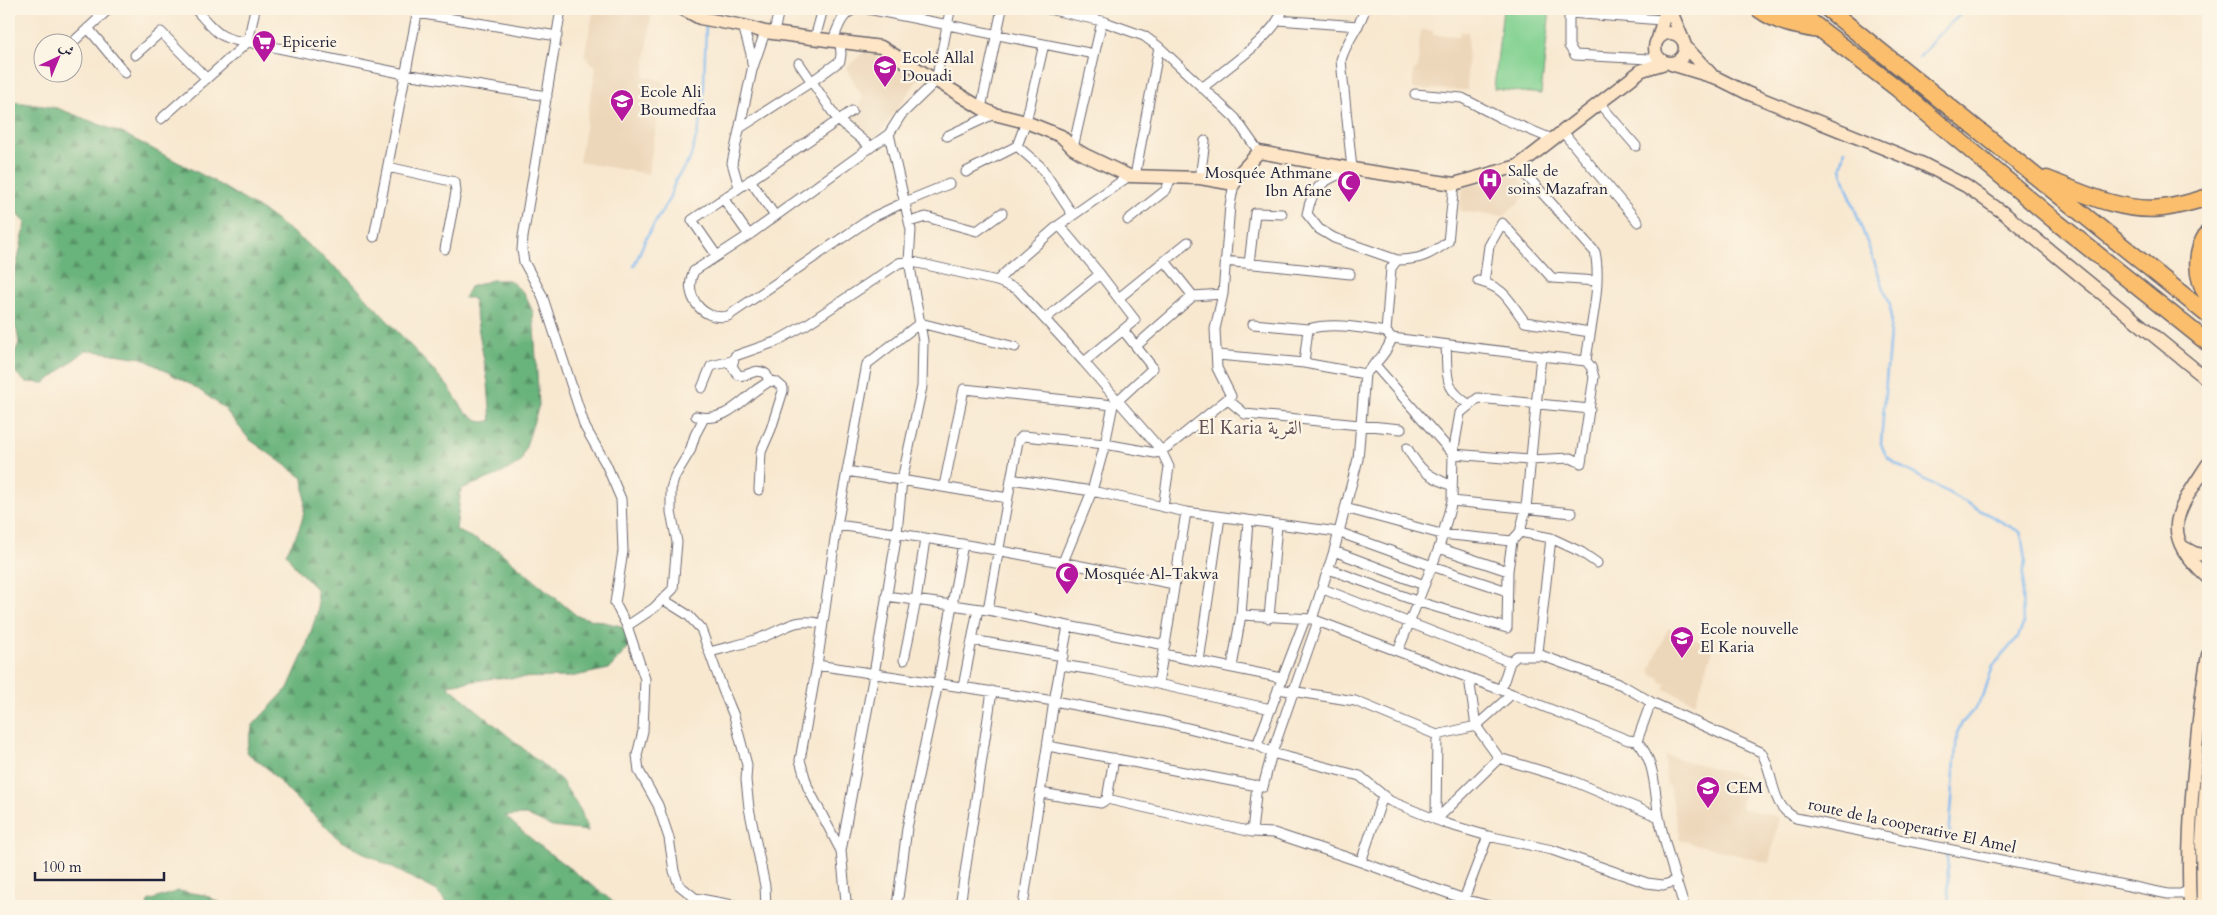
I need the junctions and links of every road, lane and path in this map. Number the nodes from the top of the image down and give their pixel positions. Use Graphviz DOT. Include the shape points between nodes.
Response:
graph roads {
  1 [pos="92,9"];
  2 [pos="109,9"];
  3 [pos="195,9"];
  4 [pos="255,9"];
  5 [pos="560,9"];
  6 [pos="683,9"];
  7 [pos="779,9"];
  8 [pos="823,9"];
  9 [pos="856,9"];
  10 [pos="868,9"];
  11 [pos="1002,9"];
  12 [pos="1048,9"];
  13 [pos="1283,9"];
  14 [pos="1364,9"];
  15 [pos="1670,9"];
  16 [pos="1759,9"];
  17 [pos="1794,9"];
  18 [pos="1828,9"];
  19 [pos="418,11"];
  20 [pos="950,11"];
  21 [pos="1569,11"];
  22 [pos="1664,14"];
  23 [pos="101,16"];
  24 [pos="1278,20"];
  25 [pos="1102,21"];
  26 [pos="948,25"];
  27 [pos="743,26"];
  28 [pos="1358,26"];
  29 [pos="88,28"];
  30 [pos="1823,31"];
  31 [pos="770,32"];
  32 [pos="82,34"];
  33 [pos="998,35"];
  34 [pos="557,36"];
  35 [pos="816,38"];
  36 [pos="836,41"];
  37 [pos="248,42"];
  38 [pos="1684,43"];
  39 [pos="1044,44"];
  40 [pos="1159,47"];
  41 [pos="1654,50"];
  42 [pos="1094,54"];
  43 [pos="135,55"];
  44 [pos="800,63"];
  45 [pos="1668,63"];
  46 [pos="752,70"];
  47 [pos="1642,70"];
  48 [pos="125,73"];
  49 [pos="405,74"];
  50 [pos="206,78"];
  51 [pos="1717,78"];
  52 [pos="936,81"];
  53 [pos="811,82"];
  54 [pos="1202,88"];
  55 [pos="1415,94"];
  56 [pos="547,96"];
  57 [pos="1599,103"];
  58 [pos="982,108"];
  59 [pos="852,111"];
  60 [pos="994,114"];
  61 [pos="161,119"];
  62 [pos="838,120"];
  63 [pos="1026,122"];
  64 [pos="740,128"];
  65 [pos="1562,131"];
  66 [pos="890,134"];
  67 [pos="947,136"];
  68 [pos="1552,139"];
  69 [pos="1205,141"];
  70 [pos="871,146"];
  71 [pos="1017,146"];
  72 [pos="1636,146"];
  73 [pos="1074,148"];
  74 [pos="1259,152"];
  75 [pos="1518,166"];
  76 [pos="388,167"];
  77 [pos="1352,169"];
  78 [pos="2028,171"];
  79 [pos="966,172"];
  80 [pos="1132,176"];
  81 [pos="1171,178"];
  82 [pos="1200,178"];
  83 [pos="750,180"];
  84 [pos="949,184"];
  85 [pos="1234,184"];
  86 [pos="1454,184"];
  87 [pos="739,187"];
  88 [pos="2208,197"];
  89 [pos="724,198"];
  90 [pos="905,202"];
  91 [pos="1002,213"];
  92 [pos="1282,214"];
  93 [pos="1073,215"];
  94 [pos="775,216"];
  95 [pos="1128,220"];
  96 [pos="909,222"];
  97 [pos="1638,222"];
  98 [pos="1059,225"];
  99 [pos="2208,233"];
  100 [pos="749,235"];
  101 [pos="374,237"];
  102 [pos="1188,242"];
  103 [pos="445,250"];
  104 [pos="717,256"];
  105 [pos="1165,260"];
  106 [pos="1225,260"];
  107 [pos="1397,260"];
  108 [pos="909,261"];
  109 [pos="1249,264"];
  110 [pos="1100,274"];
  111 [pos="1350,274"];
  112 [pos="997,281"];
  113 [pos="1597,281"];
  114 [pos="1223,294"];
  115 [pos="1193,296"];
  116 [pos="1120,297"];
  117 [pos="2208,297"];
  118 [pos="2208,315"];
  119 [pos="1045,319"];
  120 [pos="920,323"];
  121 [pos="1253,324"];
  122 [pos="1308,329"];
  123 [pos="1124,330"];
  124 [pos="1590,332"];
  125 [pos="1389,335"];
  126 [pos="2208,343"];
  127 [pos="1446,345"];
  128 [pos="1136,346"];
  129 [pos="1015,347"];
  130 [pos="1218,355"];
  131 [pos="1541,356"];
  132 [pos="732,361"];
  133 [pos="1586,361"];
  134 [pos="1084,362"];
  135 [pos="1304,363"];
  136 [pos="1374,364"];
  137 [pos="1365,374"];
  138 [pos="2208,380"];
  139 [pos="769,381"];
  140 [pos="702,388"];
  141 [pos="1458,398"];
  142 [pos="1226,399"];
  143 [pos="1115,403"];
  144 [pos="1535,404"];
  145 [pos="1470,405"];
  146 [pos="1590,409"];
  147 [pos="1460,413"];
  148 [pos="1360,425"];
  149 [pos="1401,428"];
  150 [pos="1105,444"];
  151 [pos="1407,448"];
  152 [pos="1161,450"];
  153 [pos="1453,454"];
  154 [pos="1529,460"];
  155 [pos="2208,464"];
  156 [pos="847,471"];
  157 [pos="1011,479"];
  158 [pos="902,480"];
  159 [pos="944,486"];
  160 [pos="1452,486"];
  161 [pos="759,490"];
  162 [pos="1092,491"];
  163 [pos="1008,498"];
  164 [pos="1452,502"];
  165 [pos="1163,507"];
  166 [pos="1346,508"];
  167 [pos="1526,508"];
  168 [pos="1186,512"];
  169 [pos="1572,513"];
  170 [pos="1220,517"];
  171 [pos="1248,522"];
  172 [pos="1277,525"];
  173 [pos="837,526"];
  174 [pos="1338,532"];
  175 [pos="1520,532"];
  176 [pos="897,533"];
  177 [pos="1441,534"];
  178 [pos="1551,538"];
  179 [pos="925,539"];
  180 [pos="1512,541"];
  181 [pos="963,544"];
  182 [pos="2183,547"];
  183 [pos="1439,548"];
  184 [pos="999,550"];
  185 [pos="1334,551"];
  186 [pos="2208,556"];
  187 [pos="1063,562"];
  188 [pos="1597,563"];
  189 [pos="1432,566"];
  190 [pos="1329,569"];
  191 [pos="1508,571"];
  192 [pos="2208,578"];
  193 [pos="1174,584"];
  194 [pos="1424,585"];
  195 [pos="1323,589"];
  196 [pos="1507,591"];
  197 [pos="886,596"];
  198 [pos="664,600"];
  199 [pos="916,601"];
  200 [pos="1419,602"];
  201 [pos="953,606"];
  202 [pos="978,608"];
  203 [pos="988,610"];
  204 [pos="1241,615"];
  205 [pos="1269,618"];
  206 [pos="1311,619"];
  207 [pos="1410,623"];
  208 [pos="823,624"];
  209 [pos="627,626"];
  210 [pos="1068,626"];
  211 [pos="972,640"];
  212 [pos="1164,649"];
  213 [pos="1398,651"];
  214 [pos="710,652"];
  215 [pos="1063,656"];
  216 [pos="1543,656"];
  217 [pos="2208,656"];
  218 [pos="904,660"];
  219 [pos="1199,660"];
  220 [pos="1510,662"];
  221 [pos="818,665"];
  222 [pos="1061,665"];
  223 [pos="1232,667"];
  224 [pos="874,674"];
  225 [pos="1282,678"];
  226 [pos="1469,678"];
  227 [pos="938,683"];
  228 [pos="1158,684"];
  229 [pos="963,687"];
  230 [pos="1278,689"];
  231 [pos="992,690"];
  232 [pos="1501,690"];
  233 [pos="1292,692"];
  234 [pos="1512,694"];
  235 [pos="1054,701"];
  236 [pos="1650,702"];
  237 [pos="1271,709"];
  238 [pos="1476,726"];
  239 [pos="1437,735"];
  240 [pos="1637,740"];
  241 [pos="1258,745"];
  242 [pos="1048,746"];
  243 [pos="1272,752"];
  244 [pos="2208,755"];
  245 [pos="1114,758"];
  246 [pos="1499,758"];
  247 [pos="1257,785"];
  248 [pos="1041,793"];
  249 [pos="1383,796"];
  250 [pos="1107,799"];
  251 [pos="1659,817"];
  252 [pos="1436,820"];
  253 [pos="1252,832"];
  254 [pos="1488,836"];
  255 [pos="841,851"];
  256 [pos="1361,862"];
  257 [pos="1677,881"];
  258 [pos="2189,890"];
  259 [pos="1464,899"];
  260 [pos="738,906"];
  261 [pos="766,906"];
  262 [pos="850,906"];
  263 [pos="898,906"];
  264 [pos="960,906"];
  265 [pos="1023,906"];
  266 [pos="1490,906"];
  267 [pos="1684,906"];
  268 [pos="2190,906"];
  269 [pos="2202,906"];
  1 -- 23 [label="street"];
  2 -- 23 [label="street"];
  3 -- 37 [label="street" via="229,41"];
  4 -- 37 [label="street"];
  5 -- 34 [label="street"];
  6 -- 27 [label="street" via="700,18"];
  7 -- 31 [label="street"];
  8 -- 35 [label="street"];
  9 -- 36 [label="street" via="843,16"];
  10 -- 26 [label="street"];
  11 -- 33 [label="street"];
  12 -- 25 [label="street"];
  13 -- 24 [label="street"];
  14 -- 28 [label="street"];
  15 -- 38 [label="street"];
  16 -- 30 [label="highway" via="1784,24"];
  17 -- 30 [label="highway"];
  18 -- 78 [label="highway"];
  19 -- 34 [label="street"];
  19 -- 49 [label="street"];
  20 -- 26 [label="street"];
  21 -- 22 [label="street"];
  21 -- 41 [label="street" via="1569,46 1575,55"];
  22 -- 41 [label="street"];
  23 -- 29 [label="street"];
  24 -- 28 [label="street"];
  24 -- 54 [label="street" via="1271,31"];
  25 -- 40 [label="street" via="1144,36"];
  25 -- 42 [label="street"];
  26 -- 33 [label="street"];
  26 -- 52 [label="street"];
  27 -- 31 [label="street"];
  27 -- 46 [label="street" via="752,54"];
  28 -- 77 [label="street" via="1341,60"];
  29 -- 32 [label="street"];
  29 -- 48 [label="street"];
  30 -- 126 [label="highway" via="1898,88 2054,220"];
  31 -- 35 [label="street"];
  31 -- 46 [label="street"];
  33 -- 39 [label="street"];
  33 -- 58 [label="street"];
  34 -- 56 [label="street"];
  35 -- 36 [label="street"];
  36 -- 52 [label="street" via="881,46"];
  36 -- 53 [label="street" via="840,61"];
  37 -- 49 [label="street"];
  37 -- 50 [label="street"];
  38 -- 41 [label="street" via="1678,36 1668,33"];
  38 -- 45 [label="street" via="1684,56"];
  38 -- 51 [label="street"];
  39 -- 42 [label="street"];
  39 -- 63 [label="street"];
  40 -- 54 [label="street"];
  40 -- 80 [label="street"];
  41 -- 45 [label="street"];
  41 -- 47 [label="street"];
  42 -- 73 [label="street"];
  43 -- 50 [label="street" via="161,32"];
  44 -- 53 [label="street"];
  45 -- 47 [label="street"];
  45 -- 51 [label="street"];
  46 -- 64 [label="street"];
  47 -- 57 [label="street"];
  49 -- 56 [label="street"];
  49 -- 76 [label="street"];
  50 -- 61 [label="street"];
  51 -- 138 [label="street" via="1924,164 1966,186 2005,214"];
  52 -- 58 [label="street"];
  52 -- 66 [label="street" via="901,115"];
  53 -- 62 [label="street"];
  53 -- 64 [label="street"];
  54 -- 74 [label="street" via="1235,118"];
  55 -- 68 [label="street" via="1462,98"];
  56 -- 209 [label="street" via="522,250 524,262 542,295 585,427 621,499 623,550 616,603"];
  57 -- 65 [label="street"];
  57 -- 72 [label="street"];
  58 -- 60 [label="street"];
  59 -- 62 [label="street"];
  60 -- 63 [label="street"];
  60 -- 67 [label="street"];
  62 -- 70 [label="street"];
  62 -- 83 [label="street"];
  63 -- 71 [label="street"];
  63 -- 73 [label="street" via="1062,136"];
  64 -- 87 [label="street" via="732,163"];
  65 -- 68 [label="street"];
  65 -- 97 [label="street"];
  66 -- 70 [label="street"];
  66 -- 90 [label="street"];
  68 -- 75 [label="street"];
  69 -- 82 [label="street"];
  70 -- 94 [label="street"];
  71 -- 79 [label="street"];
  71 -- 93 [label="street" via="1041,167"];
  73 -- 80 [label="street"];
  74 -- 77 [label="street"];
  74 -- 85 [label="street" via="1236,177"];
  75 -- 86 [label="street"];
  75 -- 113 [label="street" via="1594,252"];
  76 -- 101 [label="street"];
  76 -- 103 [label="street" via="455,182"];
  77 -- 86 [label="street"];
  77 -- 107 [label="street" via="1318,185 1309,201 1307,214 1319,230 1334,238"];
  78 -- 88 [label="highway" via="2090,196 2139,208 2161,208"];
  78 -- 118 [label="highway"];
  80 -- 81 [label="street"];
  80 -- 93 [label="street"];
  81 -- 82 [label="street"];
  81 -- 95 [label="street" via="1166,190"];
  82 -- 85 [label="street"];
  83 -- 87 [label="street"];
  83 -- 94 [label="street"];
  84 -- 90 [label="street"];
  85 -- 106 [label="street"];
  86 -- 107 [label="street" via="1448,242 1415,260"];
  87 -- 89 [label="street"];
  89 -- 100 [label="street"];
  89 -- 104 [label="street" via="692,220"];
  90 -- 96 [label="street"];
  90 -- 104 [label="street" via="866,221 728,316 720,318 704,312 689,289 694,271"];
  91 -- 96 [label="street" via="977,231 926,217"];
  92 -- 109 [label="street" via="1255,213"];
  93 -- 98 [label="street"];
  94 -- 100 [label="street"];
  96 -- 108 [label="street"];
  98 -- 110 [label="street"];
  98 -- 112 [label="street"];
  99 -- 117 [label="highway" via="2199,257 2198,273"];
  100 -- 104 [label="street"];
  102 -- 105 [label="street"];
  105 -- 115 [label="street"];
  105 -- 116 [label="street"];
  106 -- 109 [label="street"];
  106 -- 114 [label="street"];
  107 -- 125 [label="street" via="1390,268"];
  108 -- 112 [label="street"];
  108 -- 120 [label="street"];
  108 -- 132 [label="street" via="899,263 807,324 775,342 750,353 739,354"];
  109 -- 111 [label="street"];
  110 -- 116 [label="street"];
  110 -- 119 [label="street"];
  112 -- 119 [label="street" via="1017,289"];
  113 -- 124 [label="street"];
  113 -- 124 [label="street" via="1552,278 1502,223 1488,246 1481,282 1496,286 1524,322"];
  114 -- 115 [label="street"];
  114 -- 130 [label="street" via="1215,329"];
  115 -- 128 [label="street"];
  116 -- 123 [label="street" via="1135,320"];
  119 -- 134 [label="street"];
  120 -- 129 [label="street"];
  120 -- 156 [label="street" via="867,364"];
  120 -- 158 [label="street" via="922,388"];
  121 -- 122 [label="street"];
  122 -- 125 [label="street" via="1320,325"];
  122 -- 135 [label="street"];
  123 -- 128 [label="street"];
  123 -- 134 [label="street"];
  124 -- 133 [label="street"];
  125 -- 127 [label="street"];
  125 -- 136 [label="street" via="1387,351"];
  127 -- 131 [label="street"];
  127 -- 141 [label="street" via="1448,382"];
  128 -- 143 [label="street" via="1153,368"];
  130 -- 135 [label="street"];
  130 -- 142 [label="street" via="1217,368 1231,396"];
  131 -- 133 [label="street"];
  131 -- 144 [label="street"];
  132 -- 139 [label="street" via="738,375 746,376 760,370"];
  132 -- 140 [label="street" via="711,366"];
  133 -- 146 [label="street" via="1594,377"];
  134 -- 143 [label="street"];
  135 -- 137 [label="street"];
  136 -- 137 [label="street"];
  136 -- 153 [label="street"];
  137 -- 148 [label="street"];
  139 -- 161 [label="street" via="779,383 783,391 761,452"];
  139 -- 198 [label="street" via="726,414 714,419 700,417 690,452 672,483 675,562 673,589"];
  141 -- 145 [label="street"];
  141 -- 147 [label="street"];
  142 -- 148 [label="street" via="1245,414"];
  142 -- 152 [label="street"];
  143 -- 150 [label="street"];
  143 -- 152 [label="street"];
  143 -- 159 [label="street" via="964,389"];
  144 -- 145 [label="street" via="1478,398"];
  144 -- 146 [label="street"];
  144 -- 154 [label="street"];
  145 -- 147 [label="street"];
  146 -- 154 [label="street" via="1581,463 1570,458"];
  147 -- 153 [label="street"];
  148 -- 149 [label="street"];
  148 -- 166 [label="street" via="1358,459"];
  150 -- 152 [label="street" via="1155,453"];
  150 -- 157 [label="street" via="1023,436 1018,442"];
  150 -- 162 [label="street"];
  151 -- 160 [label="street" via="1416,464 1427,474"];
  152 -- 165 [label="street" via="1169,467"];
  153 -- 154 [label="street"];
  153 -- 160 [label="street"];
  154 -- 167 [label="street"];
  155 -- 182 [label="street" via="2178,512 2177,532"];
  156 -- 158 [label="street"];
  156 -- 173 [label="street"];
  157 -- 162 [label="street"];
  157 -- 163 [label="street"];
  158 -- 159 [label="street"];
  158 -- 176 [label="street"];
  159 -- 163 [label="street"];
  160 -- 164 [label="street"];
  162 -- 165 [label="street"];
  162 -- 187 [label="street"];
  163 -- 184 [label="street"];
  164 -- 167 [label="street"];
  164 -- 177 [label="street"];
  165 -- 168 [label="street"];
  166 -- 174 [label="street"];
  166 -- 177 [label="street"];
  167 -- 169 [label="street"];
  167 -- 175 [label="street"];
  168 -- 170 [label="street"];
  168 -- 193 [label="street"];
  170 -- 171 [label="street"];
  170 -- 219 [label="street"];
  171 -- 172 [label="street"];
  171 -- 204 [label="street"];
  172 -- 174 [label="street"];
  172 -- 205 [label="street"];
  173 -- 176 [label="street"];
  173 -- 208 [label="street"];
  174 -- 185 [label="street"];
  174 -- 189 [label="street"];
  175 -- 178 [label="street"];
  175 -- 180 [label="street"];
  176 -- 179 [label="street"];
  176 -- 197 [label="street"];
  177 -- 180 [label="street"];
  177 -- 183 [label="street"];
  178 -- 188 [label="street"];
  178 -- 216 [label="street" via="1537,645"];
  179 -- 181 [label="street"];
  179 -- 199 [label="street"];
  180 -- 191 [label="street"];
  181 -- 184 [label="street"];
  181 -- 201 [label="street"];
  182 -- 186 [label="street"];
  182 -- 192 [label="street" via="2193,564"];
  183 -- 189 [label="street"];
  183 -- 191 [label="street"];
  184 -- 187 [label="street"];
  184 -- 203 [label="street"];
  185 -- 190 [label="street"];
  185 -- 194 [label="street"];
  187 -- 193 [label="street"];
  189 -- 194 [label="street"];
  189 -- 196 [label="street"];
  190 -- 195 [label="street"];
  190 -- 200 [label="street"];
  191 -- 196 [label="street"];
  193 -- 212 [label="street"];
  194 -- 200 [label="street"];
  195 -- 206 [label="street"];
  195 -- 207 [label="street"];
  196 -- 200 [label="street" via="1507,628"];
  197 -- 199 [label="street"];
  197 -- 224 [label="street"];
  198 -- 209 [label="street"];
  198 -- 214 [label="street" via="698,624"];
  199 -- 201 [label="street"];
  199 -- 218 [label="street"];
  200 -- 207 [label="street"];
  201 -- 202 [label="street"];
  201 -- 227 [label="street"];
  202 -- 203 [label="street"];
  202 -- 211 [label="street"];
  203 -- 210 [label="street"];
  204 -- 205 [label="street"];
  204 -- 223 [label="street"];
  205 -- 206 [label="street"];
  206 -- 213 [label="street"];
  206 -- 225 [label="street"];
  206 -- 233 [label="street"];
  207 -- 213 [label="street"];
  207 -- 220 [label="street"];
  208 -- 214 [label="street" via="798,622 754,640"];
  208 -- 221 [label="street"];
  209 -- 260 [label="street" via="645,679 643,731 637,755 639,771 658,805 676,878 695,898"];
  210 -- 212 [label="street"];
  210 -- 215 [label="street"];
  211 -- 215 [label="street"];
  211 -- 229 [label="street"];
  212 -- 219 [label="street"];
  212 -- 228 [label="street"];
  213 -- 226 [label="street"];
  214 -- 261 [label="street" via="734,716 747,765 748,808 758,846"];
  215 -- 222 [label="street"];
  216 -- 220 [label="street" via="1517,656"];
  216 -- 236 [label="street, route de la cooperative El Amel" via="1622,685"];
  217 -- 258 [label="street" via="2190,817"];
  219 -- 223 [label="street"];
  220 -- 232 [label="street"];
  221 -- 224 [label="street"];
  221 -- 255 [label="street" via="800,760 808,788"];
  222 -- 228 [label="street"];
  222 -- 235 [label="street"];
  223 -- 225 [label="street"];
  224 -- 227 [label="street"];
  224 -- 255 [label="street"];
  225 -- 230 [label="street"];
  226 -- 232 [label="street"];
  226 -- 238 [label="street"];
  227 -- 229 [label="street"];
  227 -- 263 [label="street" via="907,828"];
  228 -- 237 [label="street"];
  229 -- 231 [label="street"];
  230 -- 233 [label="street"];
  230 -- 237 [label="street"];
  231 -- 235 [label="street"];
  231 -- 264 [label="street"];
  232 -- 234 [label="street"];
  233 -- 239 [label="street" via="1355,701"];
  233 -- 243 [label="street"];
  234 -- 238 [label="street"];
  234 -- 240 [label="street" via="1628,740"];
  235 -- 241 [label="street" via="1164,722"];
  235 -- 242 [label="street"];
  236 -- 240 [label="street"];
  236 -- 258 [label="street, route de la cooperative El Amel" via="1761,752 1766,759 1778,803 1786,814 1796,818 2168,894"];
  237 -- 241 [label="street"];
  238 -- 239 [label="street"];
  238 -- 246 [label="street"];
  239 -- 252 [label="street"];
  240 -- 251 [label="street" via="1646,750 1651,764"];
  241 -- 243 [label="street"];
  242 -- 245 [label="street"];
  242 -- 248 [label="street"];
  243 -- 247 [label="street" via="1263,786"];
  243 -- 249 [label="street" via="1360,776"];
  244 -- 269 [label="street" via="2201,862"];
  245 -- 247 [label="street"];
  245 -- 250 [label="street"];
  246 -- 251 [label="street" via="1568,779"];
  246 -- 252 [label="street"];
  247 -- 253 [label="street"];
  248 -- 250 [label="street" via="1101,803"];
  248 -- 265 [label="street"];
  249 -- 252 [label="street"];
  249 -- 256 [label="street"];
  250 -- 253 [label="street"];
  251 -- 257 [label="street"];
  252 -- 254 [label="street"];
  253 -- 256 [label="street" via="1274,833"];
  254 -- 257 [label="street" via="1552,850 1647,883 1663,885"];
  254 -- 259 [label="street"];
  255 -- 262 [label="street" via="846,901"];
  256 -- 259 [label="street"];
  257 -- 267 [label="street"];
  258 -- 268 [label="street"];
  259 -- 266 [label="street"];
}
